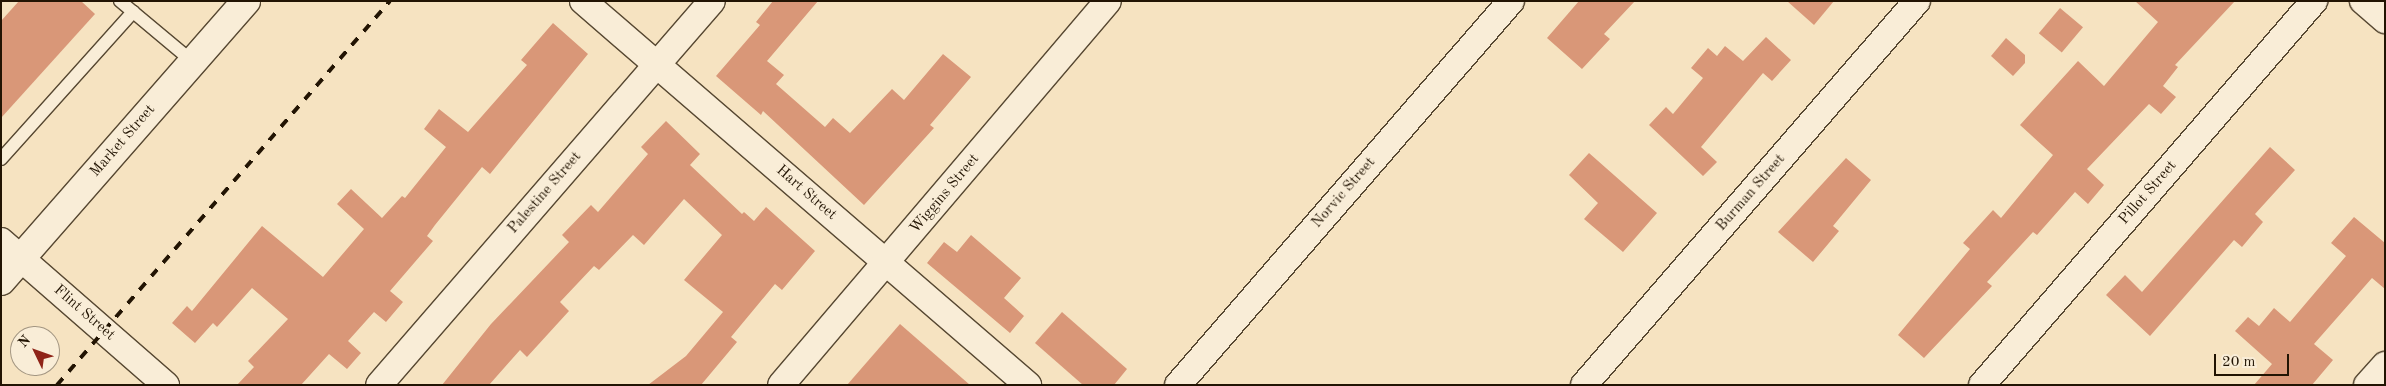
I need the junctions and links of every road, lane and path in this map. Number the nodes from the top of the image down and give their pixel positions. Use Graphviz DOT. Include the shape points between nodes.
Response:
graph roads {
  1 [pos="120,1"];
  2 [pos="246,1"];
  3 [pos="583,1"];
  4 [pos="712,1"];
  5 [pos="1108,1"];
  6 [pos="1511,1"];
  7 [pos="1917,1"];
  8 [pos="2314,1"];
  9 [pos="2364,1"];
  10 [pos="133,12"];
  11 [pos="2385,20"];
  12 [pos="193,62"];
  13 [pos="657,65"];
  14 [pos="1,159"];
  15 [pos="11,249"];
  16 [pos="887,263"];
  17 [pos="1,281"];
  18 [pos="2385,365"];
  19 [pos="166,385"];
  20 [pos="379,385"];
  21 [pos="781,385"];
  22 [pos="1028,385"];
  23 [pos="1178,385"];
  24 [pos="1584,385"];
  25 [pos="1982,385"];
  26 [pos="2368,385"];
  1 -- 10 [label="lane"];
  2 -- 12 [label="main road, Market Street"];
  3 -- 13 [label="street, Hart Street"];
  4 -- 13 [label="street, Palestine Street"];
  5 -- 16 [label="street, Wiggins Street"];
  6 -- 23 [label="street, Norvic Street"];
  7 -- 24 [label="street, Burman Street"];
  8 -- 25 [label="street, Pillot Street"];
  9 -- 11 [label="street"];
  10 -- 12 [label="lane"];
  10 -- 14 [label="lane"];
  12 -- 15 [label="main road, Market Street"];
  13 -- 16 [label="street, Hart Street"];
  13 -- 20 [label="street, Palestine Street"];
  15 -- 17 [label="main road, Market Street"];
  15 -- 19 [label="street, Flint Street"];
  16 -- 21 [label="street, Wiggins Street"];
  16 -- 22 [label="street, Hart Street"];
  18 -- 26 [label="street"];
}
